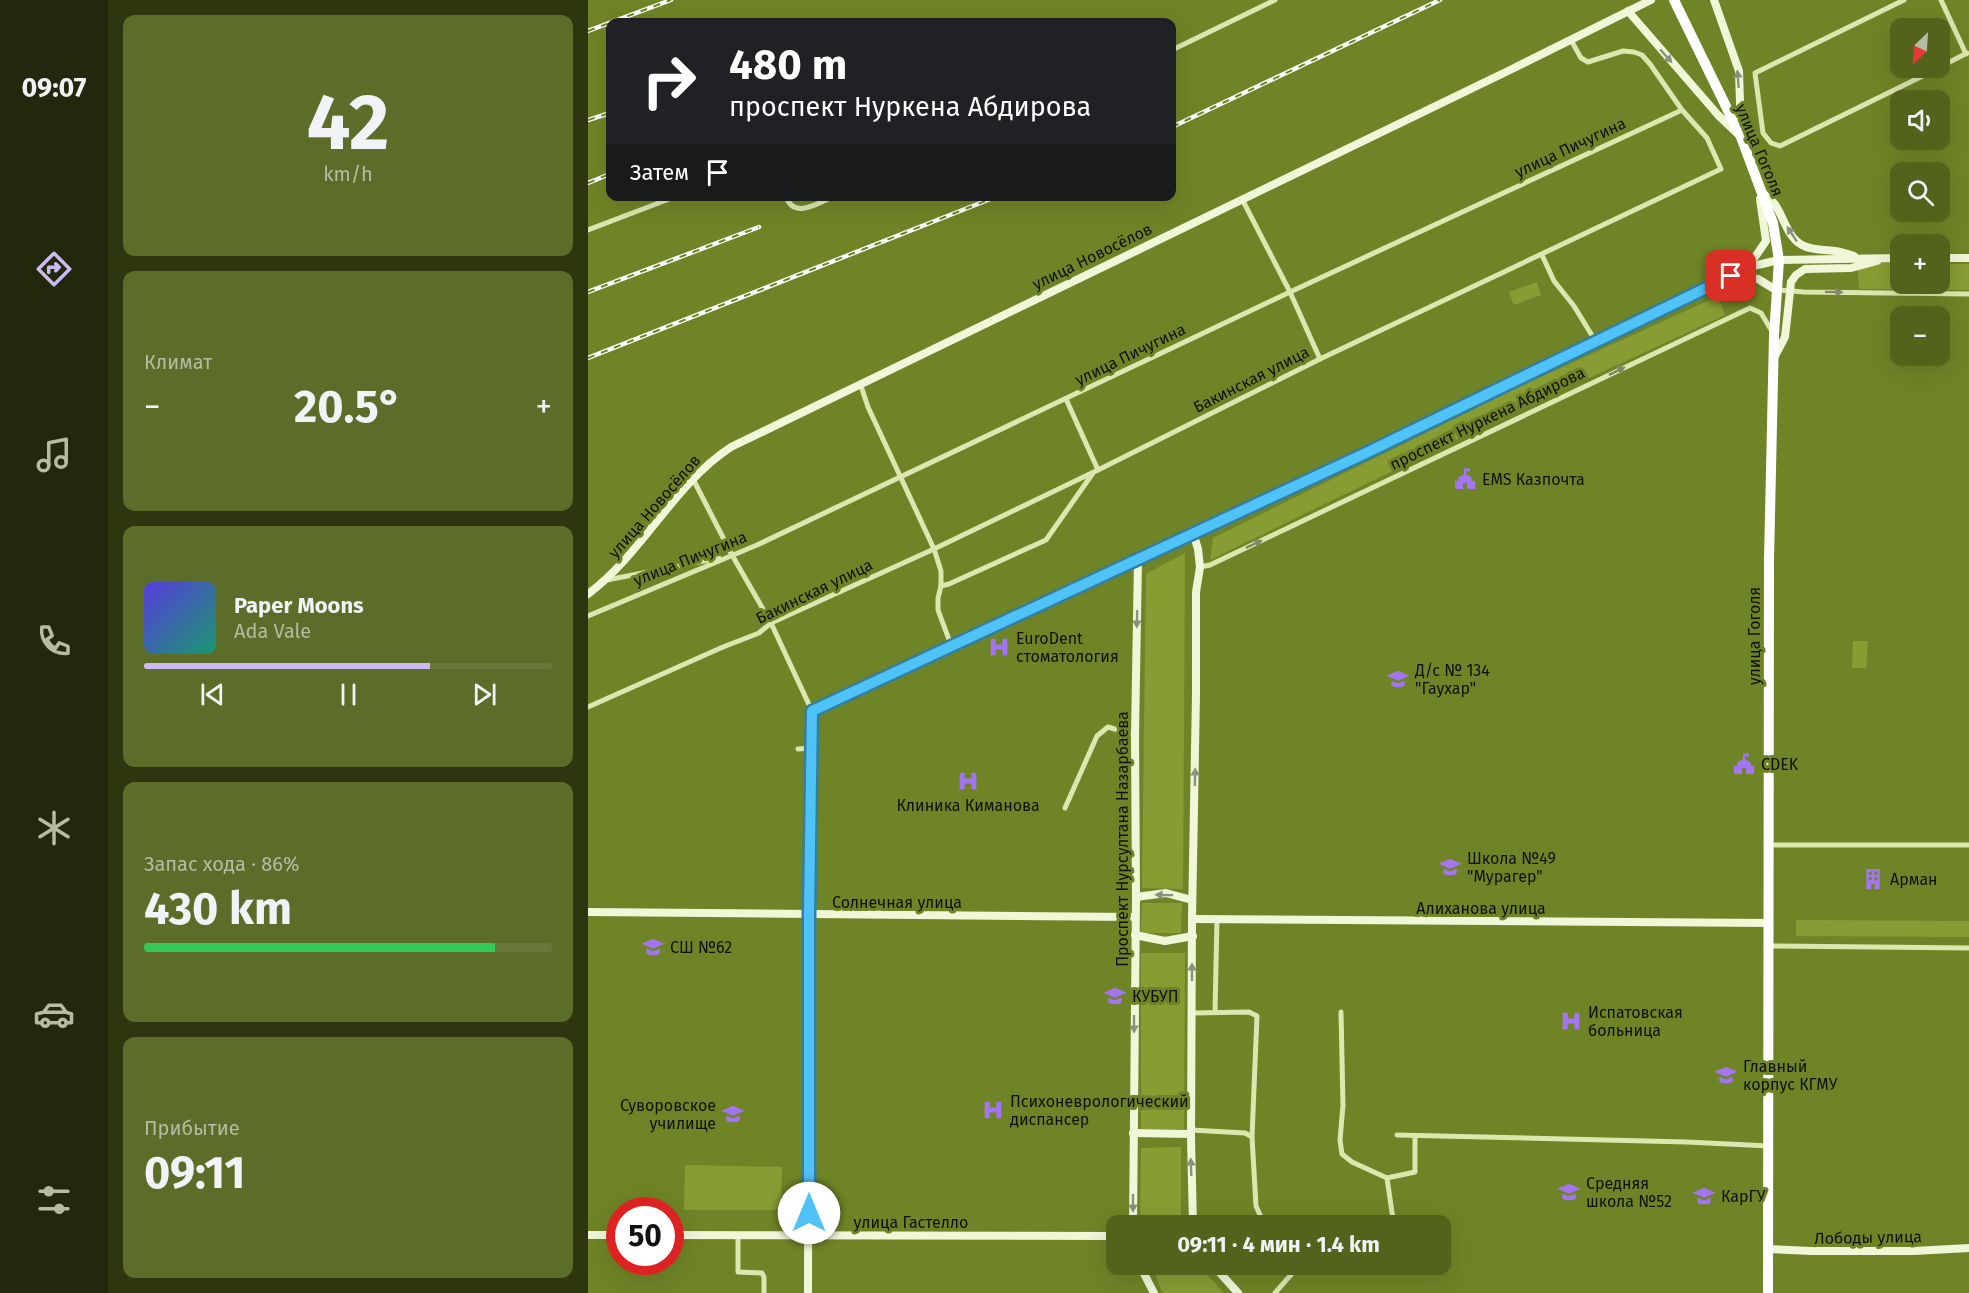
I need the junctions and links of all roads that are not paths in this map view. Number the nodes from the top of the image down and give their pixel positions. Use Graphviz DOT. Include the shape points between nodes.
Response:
graph roads {
  1 [pos="1275,0"];
  2 [pos="1651,0"];
  3 [pos="1714,0"];
  4 [pos="1904,0"];
  5 [pos="1941,0"];
  6 [pos="1676,3"];
  7 [pos="1628,11"];
  8 [pos="1571,40"];
  9 [pos="1176,48"];
  10 [pos="1968,53"];
  11 [pos="1950,62"];
  12 [pos="1917,78"];
  13 [pos="1682,110"];
  14 [pos="1741,137"];
  15 [pos="1760,188"];
  16 [pos="1242,199"];
  17 [pos="663,201"];
  18 [pos="788,201"];
  19 [pos="823,201"];
  20 [pos="588,230"];
  21 [pos="1542,255"];
  22 [pos="1864,258"];
  23 [pos="1884,258"];
  24 [pos="1890,258"];
  25 [pos="1950,258"];
  26 [pos="1969,258"];
  27 [pos="1779,260"];
  28 [pos="1735,275"];
  29 [pos="1776,290"];
  30 [pos="1290,292"];
  31 [pos="1790,292"];
  32 [pos="1969,294"];
  33 [pos="1774,335"];
  34 [pos="1596,342"];
  35 [pos="1320,359"];
  36 [pos="1774,359"];
  37 [pos="860,383"];
  38 [pos="1066,399"];
  39 [pos="1096,471"];
  40 [pos="900,478"];
  41 [pos="693,479"];
  42 [pos="1193,533"];
  43 [pos="934,549"];
  44 [pos="732,555"];
  45 [pos="1138,560"];
  46 [pos="1200,567"];
  47 [pos="607,580"];
  48 [pos="941,586"];
  49 [pos="588,594"];
  50 [pos="588,615"];
  51 [pos="771,623"];
  52 [pos="951,645"];
  53 [pos="588,707"];
  54 [pos="812,711"];
  55 [pos="1135,735"];
  56 [pos="811,748"];
  57 [pos="798,749"];
  58 [pos="1065,808"];
  59 [pos="1769,845"];
  60 [pos="1969,845"];
  61 [pos="1136,897"];
  62 [pos="1192,900"];
  63 [pos="588,912"];
  64 [pos="809,914"];
  65 [pos="1135,917"];
  66 [pos="1192,919"];
  67 [pos="1217,919"];
  68 [pos="1769,923"];
  69 [pos="1135,935"];
  70 [pos="1193,936"];
  71 [pos="1769,946"];
  72 [pos="1969,948"];
  73 [pos="1215,1012"];
  74 [pos="1341,1012"];
  75 [pos="1192,1013"];
  76 [pos="1191,1132"];
  77 [pos="1133,1133"];
  78 [pos="1397,1135"];
  79 [pos="1415,1136"];
  80 [pos="1252,1137"];
  81 [pos="1769,1146"];
  82 [pos="1387,1178"];
  83 [pos="1133,1215"];
  84 [pos="1193,1215"];
  85 [pos="1260,1215"];
  86 [pos="1392,1215"];
  87 [pos="588,1235"];
  88 [pos="606,1235"];
  89 [pos="684,1235"];
  90 [pos="738,1235"];
  91 [pos="809,1235"];
  92 [pos="1106,1236"];
  93 [pos="1969,1248"];
  94 [pos="1768,1250"];
  95 [pos="1144,1275"];
  96 [pos="1222,1275"];
  97 [pos="1289,1275"];
  98 [pos="1152,1292"];
  99 [pos="764,1293"];
  100 [pos="808,1293"];
  101 [pos="1238,1293"];
  102 [pos="1275,1293"];
  103 [pos="1768,1293"];
  1 -- 9 [label="street"];
  2 -- 7 [label="main road, улица Новосёлов"];
  14 -- 3 [label="main road, one-way" via="1738,71"];
  4 -- 12 [label="street" via="1755,73 1763,133 1771,143 1780,146"];
  5 -- 10 [label="street"];
  6 -- 14 [label="highway, улица Гоголя"];
  7 -- 8 [label="main road, улица Новосёлов"];
  7 -- 14 [label="main road, one-way" via="1718,116"];
  8 -- 13 [label="street, Бакинская улица" via="1581,58 1588,62 1623,51 1642,55"];
  8 -- 16 [label="main road, улица Новосёлов"];
  10 -- 11 [label="street"];
  13 -- 21 [label="street, Бакинская улица" via="1707,138 1721,169"];
  13 -- 30 [label="street, улица Пичугина"];
  14 -- 15 [label="highway, улица Гоголя"];
  22 -- 15 [label="main road, one-way" via="1799,244 1791,237 1776,204"];
  15 -- 27 [label="highway, улица Гоголя" via="1773,223"];
  15 -- 28 [label="main road" via="1766,241 1755,258"];
  16 -- 30 [label="street"];
  16 -- 37 [label="main road, улица Новосёлов"];
  17 -- 20 [label="street"];
  18 -- 19 [label="street" via="802,210"];
  21 -- 34 [label="street" via="1554,281"];
  21 -- 35 [label="street, Бакинская улица"];
  22 -- 23 [label="main road, проспект Нуркена Абдирова"];
  22 -- 27 [label="main road, проспект Нуркена Абдирова"];
  23 -- 24 [label="main road, проспект Нуркена Абдирова"];
  23 -- 31 [label="main road" via="1851,268 1805,269 1791,282"];
  25 -- 26 [label="main road"];
  27 -- 28 [label="main road, проспект Нуркена Абдирова"];
  27 -- 29 [label="highway, улица Гоголя"];
  28 -- 29 [label="main road" via="1758,279"];
  28 -- 34 [label="main road, проспект Нуркена Абдирова"];
  29 -- 31 [label="street"];
  29 -- 33 [label="highway, улица Гоголя"];
  30 -- 35 [label="street"];
  30 -- 38 [label="street, улица Пичугина"];
  31 -- 32 [label="street, one-way"];
  31 -- 36 [label="main road" via="1785,337"];
  33 -- 36 [label="highway, улица Гоголя"];
  46 -- 33 [label="street, проспект Нуркена Абдирова, one-way" via="1750,308 1761,313"];
  34 -- 42 [label="main road, проспект Нуркена Абдирова"];
  35 -- 39 [label="street, Бакинская улица"];
  36 -- 59 [label="highway, улица Гоголя"];
  37 -- 40 [label="street"];
  37 -- 41 [label="main road, улица Новосёлов" via="731,447"];
  38 -- 39 [label="street"];
  38 -- 40 [label="street, улица Пичугина"];
  39 -- 43 [label="street, Бакинская улица"];
  39 -- 48 [label="street" via="1046,540"];
  40 -- 43 [label="street"];
  40 -- 44 [label="street, улица Пичугина"];
  41 -- 44 [label="street"];
  41 -- 47 [label="main road, улица Новосёлов"];
  42 -- 45 [label="main road, проспект Нуркена Абдирова"];
  42 -- 46 [label="main road"];
  43 -- 48 [label="street"];
  43 -- 51 [label="street, Бакинская улица"];
  44 -- 47 [label="street"];
  44 -- 50 [label="street, улица Пичугина"];
  44 -- 51 [label="street"];
  45 -- 52 [label="main road, проспект Нуркена Абдирова"];
  45 -- 55 [label="main road, Проспект Нурсултана Назарбаева, one-way"];
  62 -- 46 [label="main road, one-way" via="1196,592"];
  47 -- 49 [label="main road, улица Новосёлов"];
  48 -- 52 [label="street" via="938,610"];
  51 -- 53 [label="street, Бакинская улица" via="759,633"];
  51 -- 54 [label="street"];
  52 -- 54 [label="main road, проспект Нуркена Абдирова"];
  54 -- 56 [label="main road"];
  55 -- 58 [label="street" via="1108,727 1097,736"];
  55 -- 61 [label="main road, Проспект Нурсултана Назарбаева"];
  56 -- 57 [label="street"];
  56 -- 64 [label="main road"];
  59 -- 60 [label="street"];
  59 -- 68 [label="highway, улица Гоголя"];
  62 -- 61 [label="main road, one-way" via="1166,893"];
  61 -- 65 [label="main road, Проспект Нурсултана Назарбаева"];
  62 -- 66 [label="main road"];
  63 -- 64 [label="main road, Солнечная улица"];
  64 -- 65 [label="main road, Солнечная улица"];
  64 -- 91 [label="main road"];
  65 -- 69 [label="main road, Проспект Нурсултана Назарбаева"];
  66 -- 67 [label="main road, Алиханова улица"];
  66 -- 70 [label="main road"];
  67 -- 68 [label="main road, Алиханова улица"];
  67 -- 73 [label="street"];
  68 -- 71 [label="highway, улица Гоголя"];
  69 -- 70 [label="main road" via="1165,941"];
  69 -- 77 [label="main road, Проспект Нурсултана Назарбаева, one-way"];
  75 -- 70 [label="main road, one-way"];
  71 -- 72 [label="street"];
  71 -- 81 [label="highway, улица Гоголя"];
  73 -- 75 [label="street"];
  73 -- 80 [label="street" via="1249,1012 1257,1016"];
  74 -- 82 [label="street" via="1342,1154"];
  75 -- 76 [label="main road"];
  76 -- 77 [label="main road"];
  76 -- 80 [label="street" via="1245,1133"];
  84 -- 76 [label="main road, one-way"];
  77 -- 83 [label="main road, Проспект Нурсултана Назарбаева, one-way"];
  78 -- 79 [label="street"];
  79 -- 81 [label="street"];
  79 -- 82 [label="street" via="1415,1172"];
  80 -- 85 [label="street" via="1256,1206"];
  81 -- 94 [label="highway, улица Гоголя"];
  82 -- 86 [label="street"];
  87 -- 88 [label="main road"];
  89 -- 90 [label="main road, улица Гастелло"];
  90 -- 91 [label="main road, улица Гастелло"];
  90 -- 99 [label="street" via="738,1272 762,1274"];
  91 -- 92 [label="main road, улица Гастелло"];
  91 -- 100 [label="main road"];
  93 -- 94 [label="main road, Лободы улица"];
  94 -- 103 [label="highway, улица Гоголя"];
  95 -- 98 [label="main road"];
  96 -- 101 [label="main road"];
  97 -- 102 [label="street"];
}
